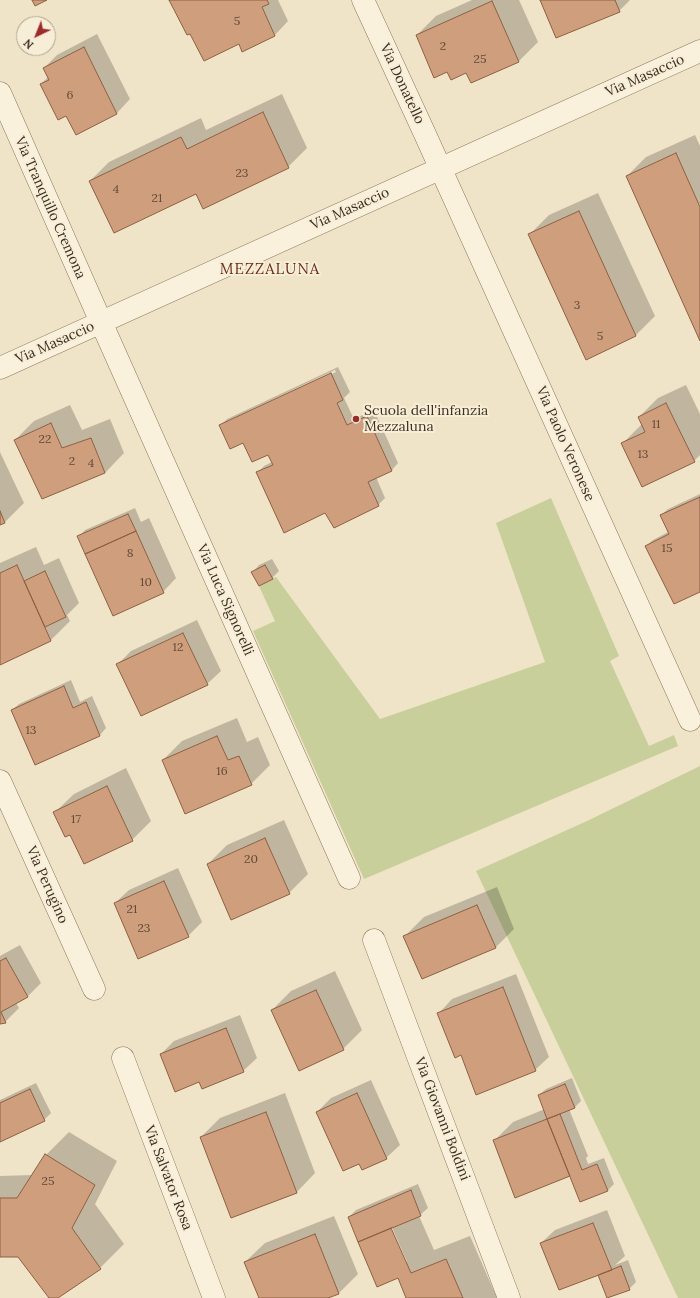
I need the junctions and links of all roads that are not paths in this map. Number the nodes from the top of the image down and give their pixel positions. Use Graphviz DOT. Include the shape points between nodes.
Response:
graph roads {
  1 [pos="363,0"];
  2 [pos="700,51"];
  3 [pos="0,93"];
  4 [pos="440,168"];
  5 [pos="100,322"];
  6 [pos="0,368"];
  7 [pos="690,720"];
  8 [pos="0,781"];
  9 [pos="349,878"];
  10 [pos="374,940"];
  11 [pos="94,989"];
  12 [pos="123,1058"];
  13 [pos="214,1298"];
  14 [pos="509,1298"];
  1 -- 4 [label="street, Via Donatello"];
  2 -- 4 [label="street, Via Masaccio"];
  3 -- 5 [label="street, Via Tranquillo Cremona"];
  4 -- 5 [label="street, Via Masaccio"];
  4 -- 7 [label="street, Via Paolo Veronese"];
  5 -- 6 [label="street, Via Masaccio"];
  5 -- 9 [label="street, Via Luca Signorelli"];
  8 -- 11 [label="street, Via Perugino"];
  10 -- 14 [label="street, Via Giovanni Boldini"];
  12 -- 13 [label="street, Via Salvator Rosa"];
}
